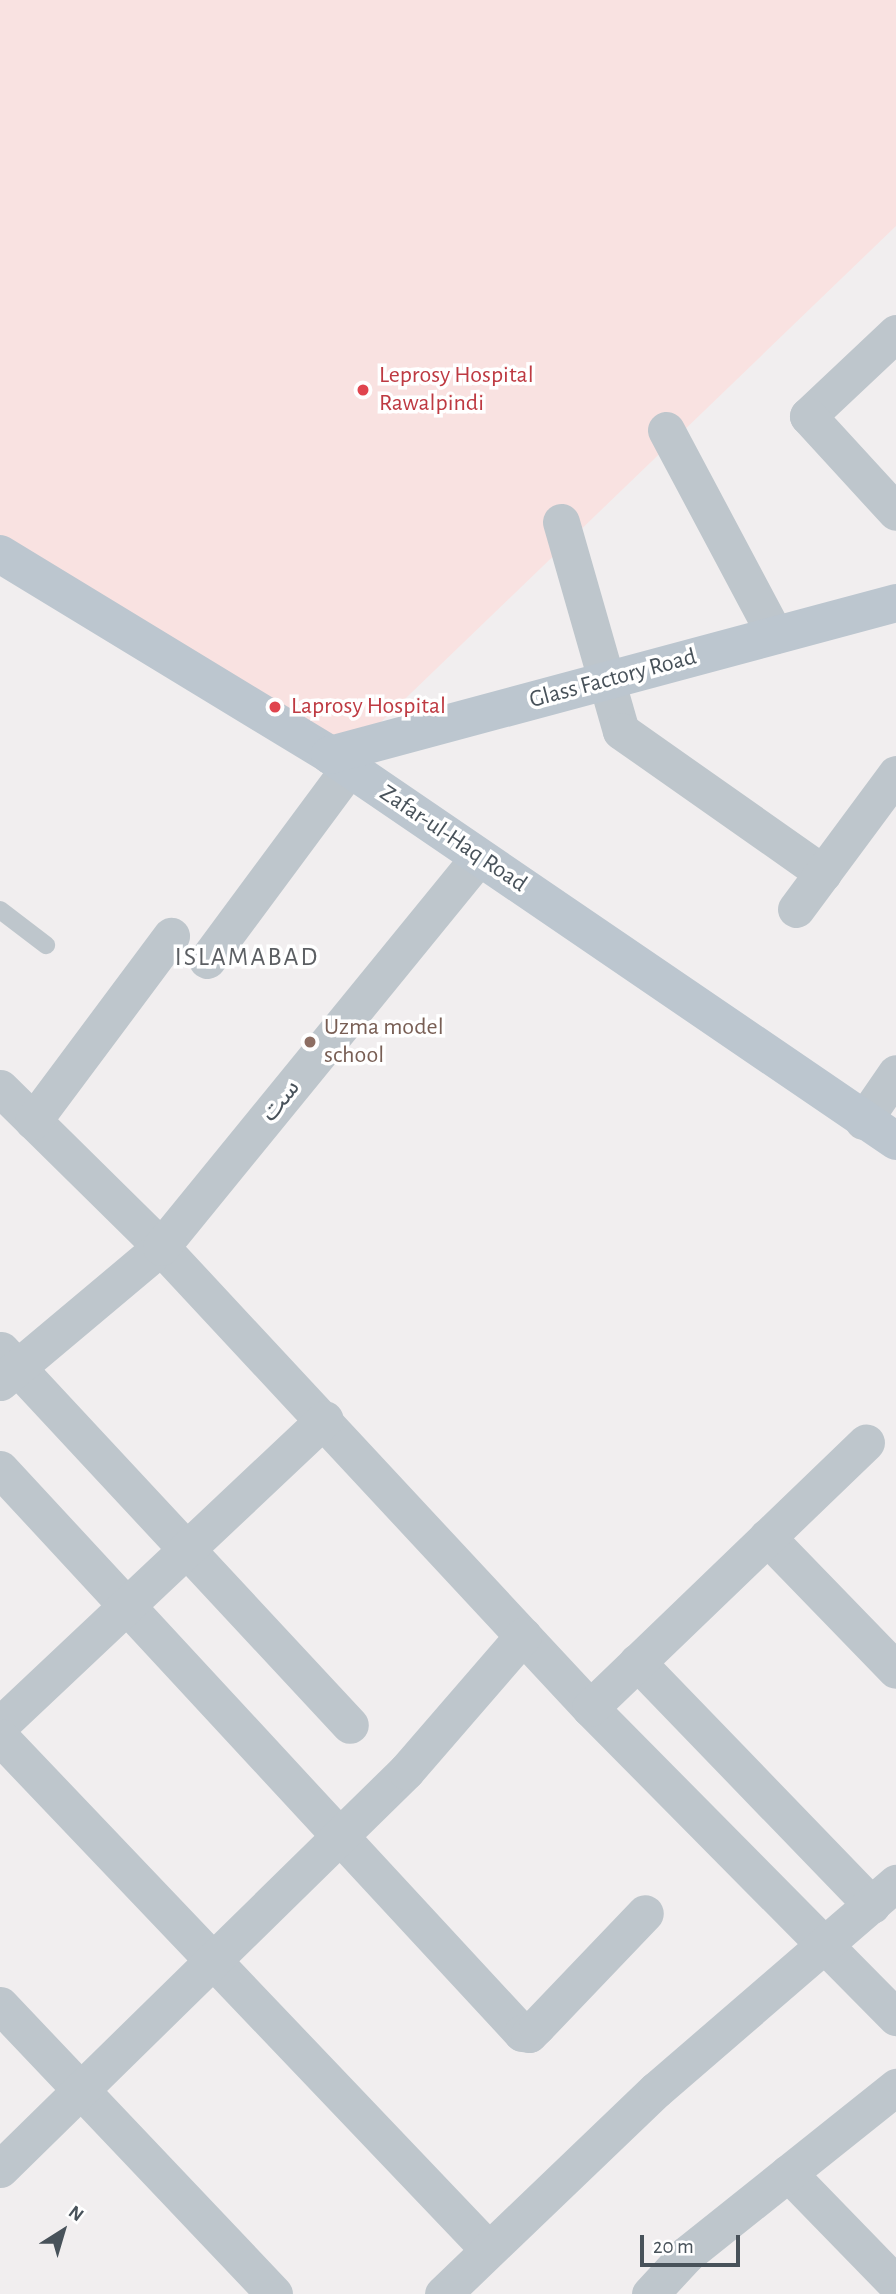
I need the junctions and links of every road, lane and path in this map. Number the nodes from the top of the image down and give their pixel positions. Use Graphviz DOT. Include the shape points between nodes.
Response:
graph roads {
  1 [pos="896,333"];
  2 [pos="666,430"];
  3 [pos="896,513"];
  4 [pos="561,522"];
  5 [pos="0,554"];
  6 [pos="896,603"];
  7 [pos="775,635"];
  8 [pos="608,680"];
  9 [pos="340,762"];
  10 [pos="896,774"];
  11 [pos="479,857"];
  12 [pos="823,873"];
  13 [pos="796,909"];
  14 [pos="0,910"];
  15 [pos="171,936"];
  16 [pos="46,945"];
  17 [pos="207,960"];
  18 [pos="896,1073"];
  19 [pos="0,1088"];
  20 [pos="33,1121"];
  21 [pos="863,1121"];
  22 [pos="896,1141"];
  23 [pos="161,1247"];
  24 [pos="5,1366"];
  25 [pos="325,1419"];
  26 [pos="866,1442"];
  27 [pos="0,1469"];
  28 [pos="767,1537"];
  29 [pos="188,1548"];
  30 [pos="125,1607"];
  31 [pos="523,1636"];
  32 [pos="637,1662"];
  33 [pos="896,1670"];
  34 [pos="590,1708"];
  35 [pos="0,1725"];
  36 [pos="350,1725"];
  37 [pos="0,1737"];
  38 [pos="338,1838"];
  39 [pos="884,1894"];
  40 [pos="645,1913"];
  41 [pos="826,1947"];
  42 [pos="213,1960"];
  43 [pos="0,2005"];
  44 [pos="896,2017"];
  45 [pos="896,2087"];
  46 [pos="80,2090"];
  47 [pos="0,2169"];
  48 [pos="789,2173"];
  49 [pos="487,2248"];
  50 [pos="896,2284"];
  51 [pos="274,2294"];
  52 [pos="443,2294"];
  53 [pos="650,2294"];
  1 -- 3 [label="street" via="808,416"];
  2 -- 7 [label="street"];
  4 -- 8 [label="street"];
  5 -- 9 [label="street, Zafar-ul-Haq Road"];
  6 -- 7 [label="street, Glass Factory Road"];
  7 -- 8 [label="street, Glass Factory Road"];
  8 -- 9 [label="street, Glass Factory Road"];
  8 -- 12 [label="street" via="621,731"];
  9 -- 11 [label="street, Zafar-ul-Haq Road"];
  9 -- 17 [label="street"];
  10 -- 12 [label="street"];
  11 -- 21 [label="street, Zafar-ul-Haq Road"];
  11 -- 23 [label="street, ست"];
  12 -- 13 [label="street"];
  14 -- 16 [label="lane"];
  15 -- 20 [label="street"];
  18 -- 21 [label="street"];
  19 -- 20 [label="street"];
  20 -- 23 [label="street"];
  21 -- 22 [label="street, Zafar-ul-Haq Road"];
  23 -- 24 [label="street, ست"];
  23 -- 25 [label="street"];
  24 -- 29 [label="street"];
  25 -- 29 [label="street"];
  25 -- 31 [label="street"];
  26 -- 28 [label="street"];
  27 -- 30 [label="street"];
  28 -- 32 [label="street"];
  28 -- 33 [label="street"];
  29 -- 30 [label="street"];
  29 -- 36 [label="street"];
  30 -- 35 [label="street"];
  30 -- 38 [label="street"];
  31 -- 34 [label="street"];
  31 -- 38 [label="street" via="406,1771"];
  32 -- 34 [label="street"];
  32 -- 39 [label="street"];
  34 -- 41 [label="street"];
  37 -- 42 [label="street"];
  38 -- 40 [label="street" via="522,2033 537,2026"];
  38 -- 42 [label="street"];
  39 -- 41 [label="street"];
  41 -- 44 [label="street"];
  41 -- 49 [label="street" via="656,2090"];
  42 -- 46 [label="street"];
  42 -- 49 [label="street"];
  43 -- 46 [label="street"];
  45 -- 48 [label="street"];
  46 -- 47 [label="street"];
  46 -- 51 [label="street"];
  48 -- 50 [label="street"];
  48 -- 53 [label="street" via="687,2254"];
  49 -- 52 [label="street"];
}
